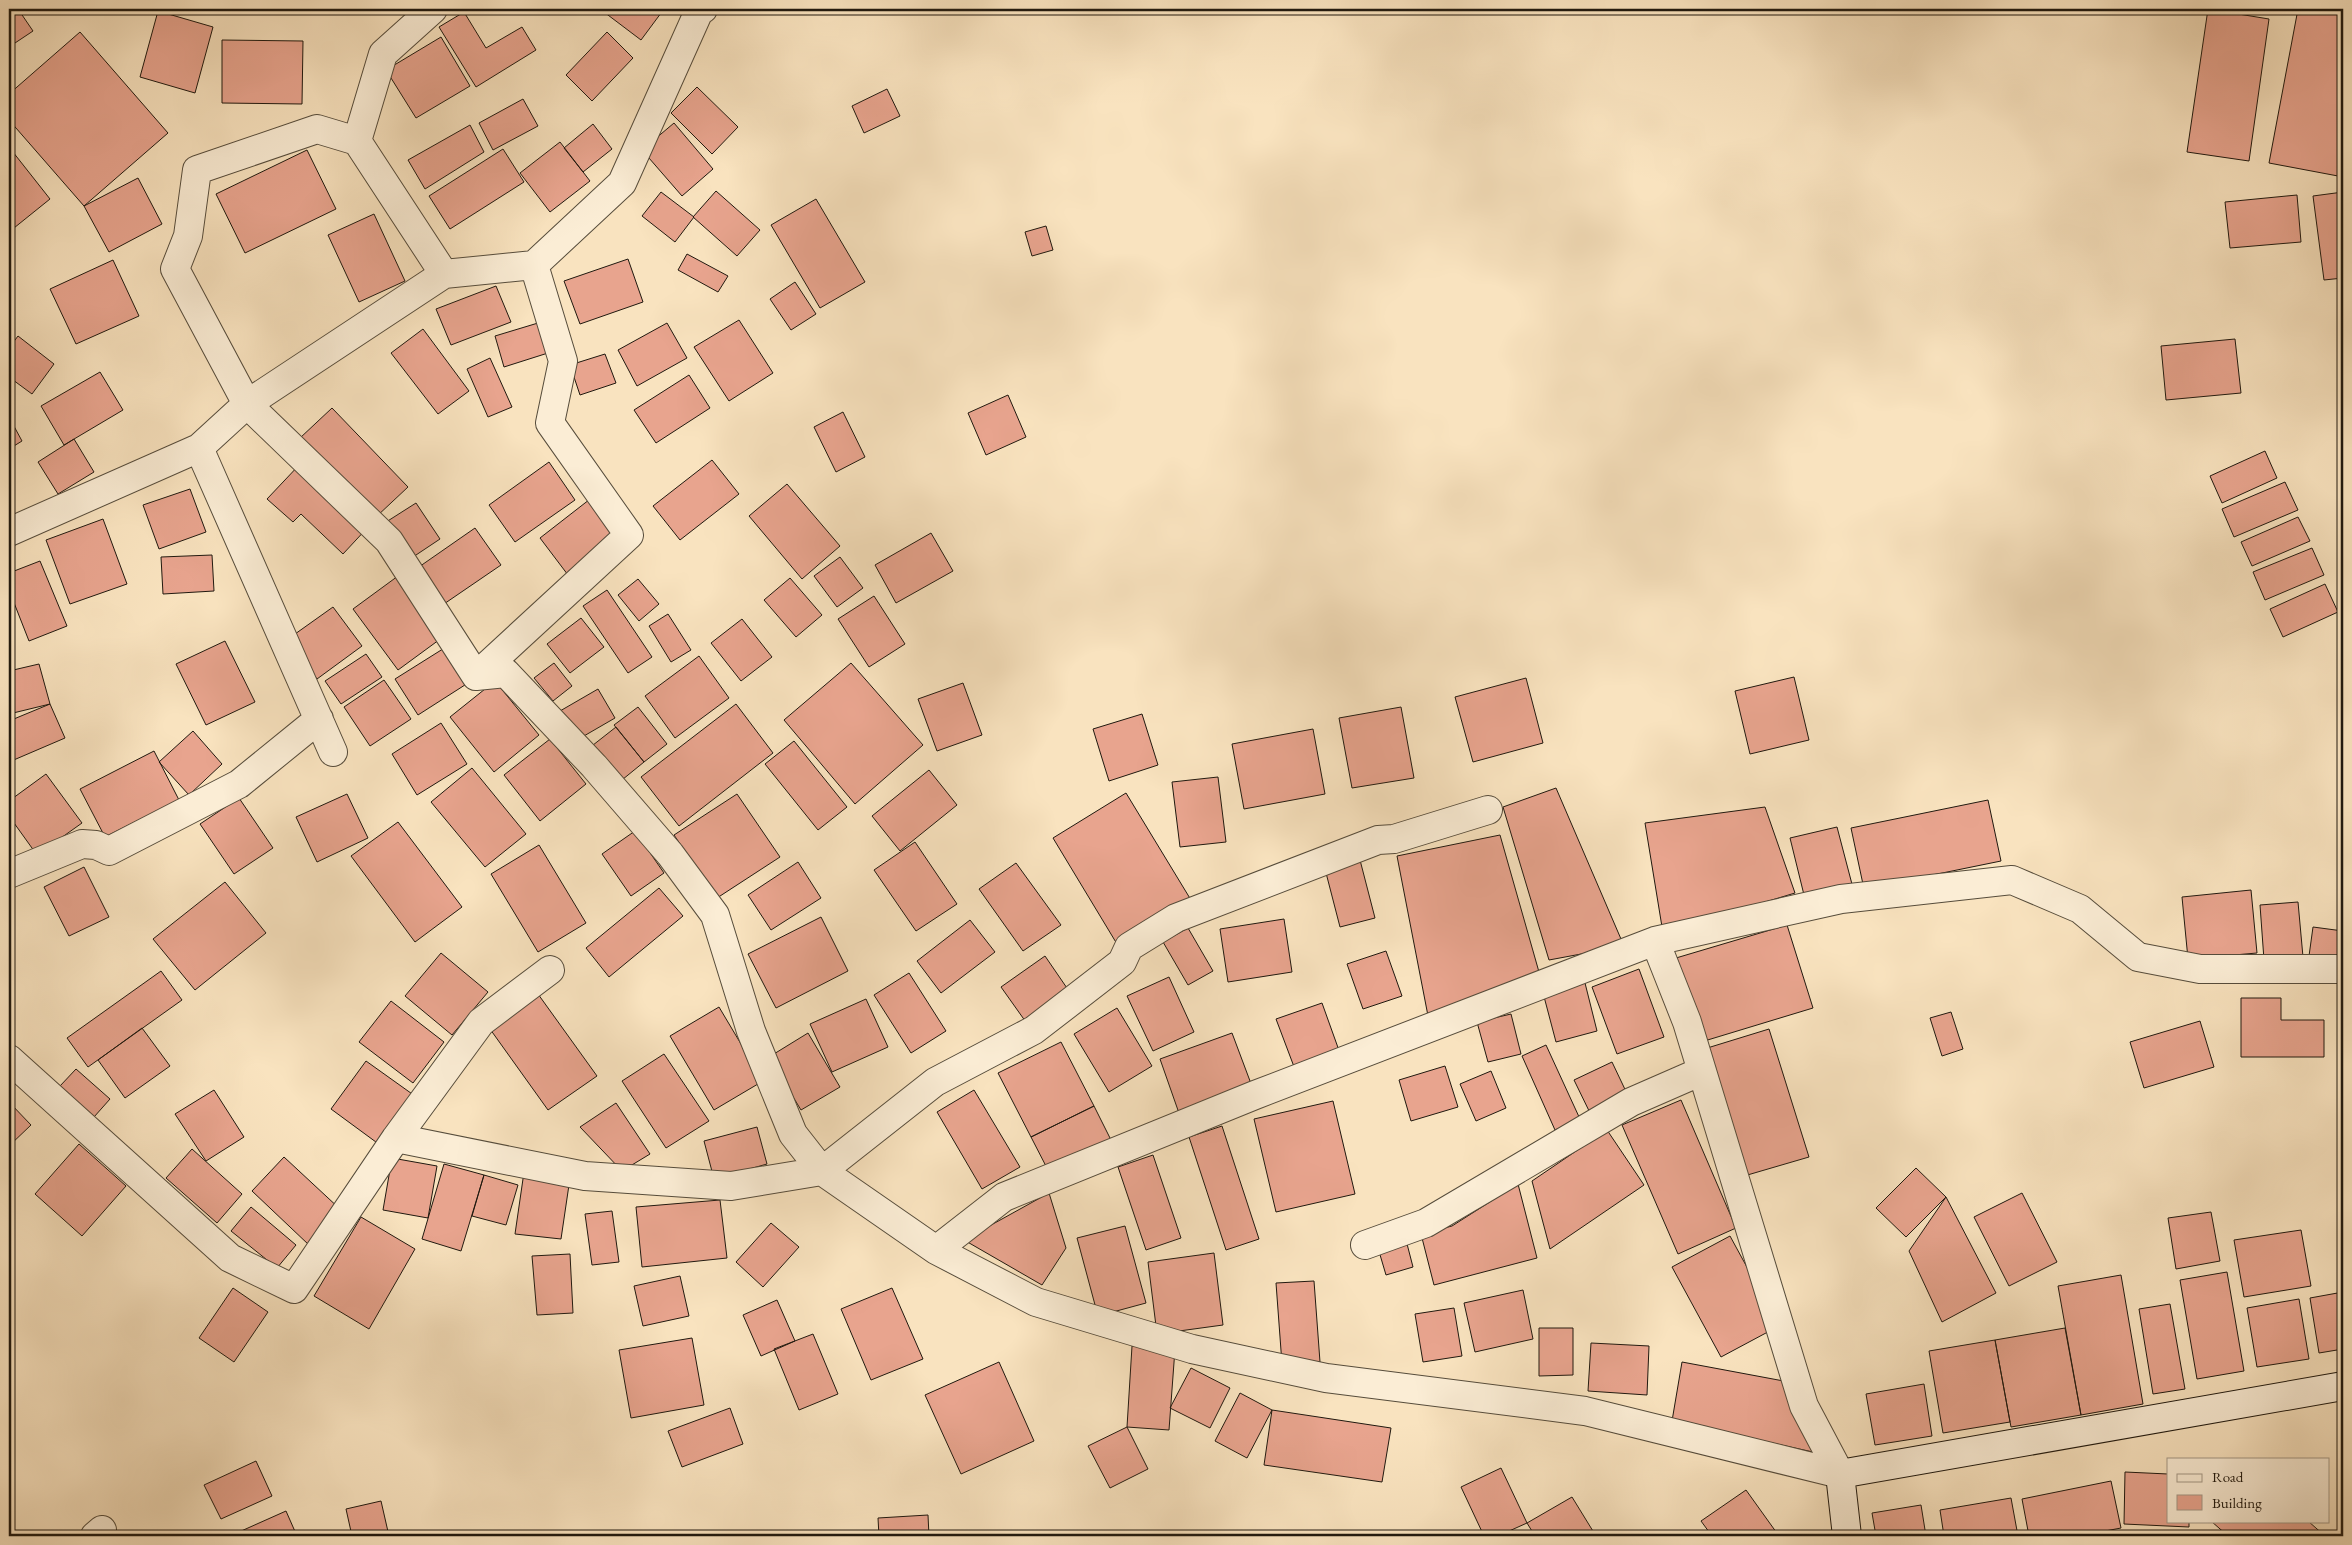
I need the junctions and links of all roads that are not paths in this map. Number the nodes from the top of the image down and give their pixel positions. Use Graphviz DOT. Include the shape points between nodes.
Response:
graph roads {
  1 [pos="433,9"];
  2 [pos="703,9"];
  3 [pos="356,142"];
  4 [pos="534,265"];
  5 [pos="444,274"];
  6 [pos="247,404"];
  7 [pos="199,448"];
  8 [pos="9,532"];
  9 [pos="476,676"];
  10 [pos="319,718"];
  11 [pos="333,752"];
  12 [pos="1488,810"];
  13 [pos="9,874"];
  14 [pos="1655,941"];
  15 [pos="2343,969"];
  16 [pos="550,970"];
  17 [pos="9,1059"];
  18 [pos="1702,1071"];
  19 [pos="396,1138"];
  20 [pos="822,1171"];
  21 [pos="1365,1245"];
  22 [pos="936,1250"];
  23 [pos="2343,1386"];
  24 [pos="1840,1474"];
  25 [pos="1847,1536"];
  1 -- 3 [label="street" via="383,54"];
  2 -- 4 [label="street" via="699,11 622,183"];
  3 -- 5 [label="street"];
  3 -- 6 [label="street" via="318,129 197,170 188,236 175,269"];
  4 -- 5 [label="street"];
  4 -- 9 [label="street" via="564,361 550,423 629,534"];
  5 -- 6 [label="street"];
  6 -- 7 [label="street"];
  6 -- 9 [label="street" via="389,541"];
  7 -- 8 [label="street"];
  7 -- 10 [label="street"];
  9 -- 20 [label="street" via="506,673 594,766 670,854 715,915 751,1031 793,1134"];
  10 -- 11 [label="street"];
  10 -- 13 [label="street" via="239,784 109,852 96,845 82,844"];
  12 -- 20 [label="street" via="1394,839 1378,840 1176,918 1129,947 1122,962 1034,1030 935,1082"];
  14 -- 15 [label="street" via="1840,899 2012,880 2080,908 2138,957 2200,969"];
  14 -- 18 [label="street" via="1687,1022"];
  14 -- 22 [label="street" via="1255,1095 1004,1197"];
  16 -- 19 [label="street" via="481,1022"];
  17 -- 19 [label="street" via="230,1258 294,1289"];
  18 -- 21 [label="street" via="1631,1102 1426,1223"];
  18 -- 24 [label="street" via="1804,1406"];
  19 -- 20 [label="street" via="585,1176 731,1186"];
  20 -- 22 [label="street"];
  22 -- 24 [label="street" via="1036,1302 1192,1349 1326,1378 1585,1411"];
  23 -- 24 [label="street"];
  24 -- 25 [label="street"];
}
